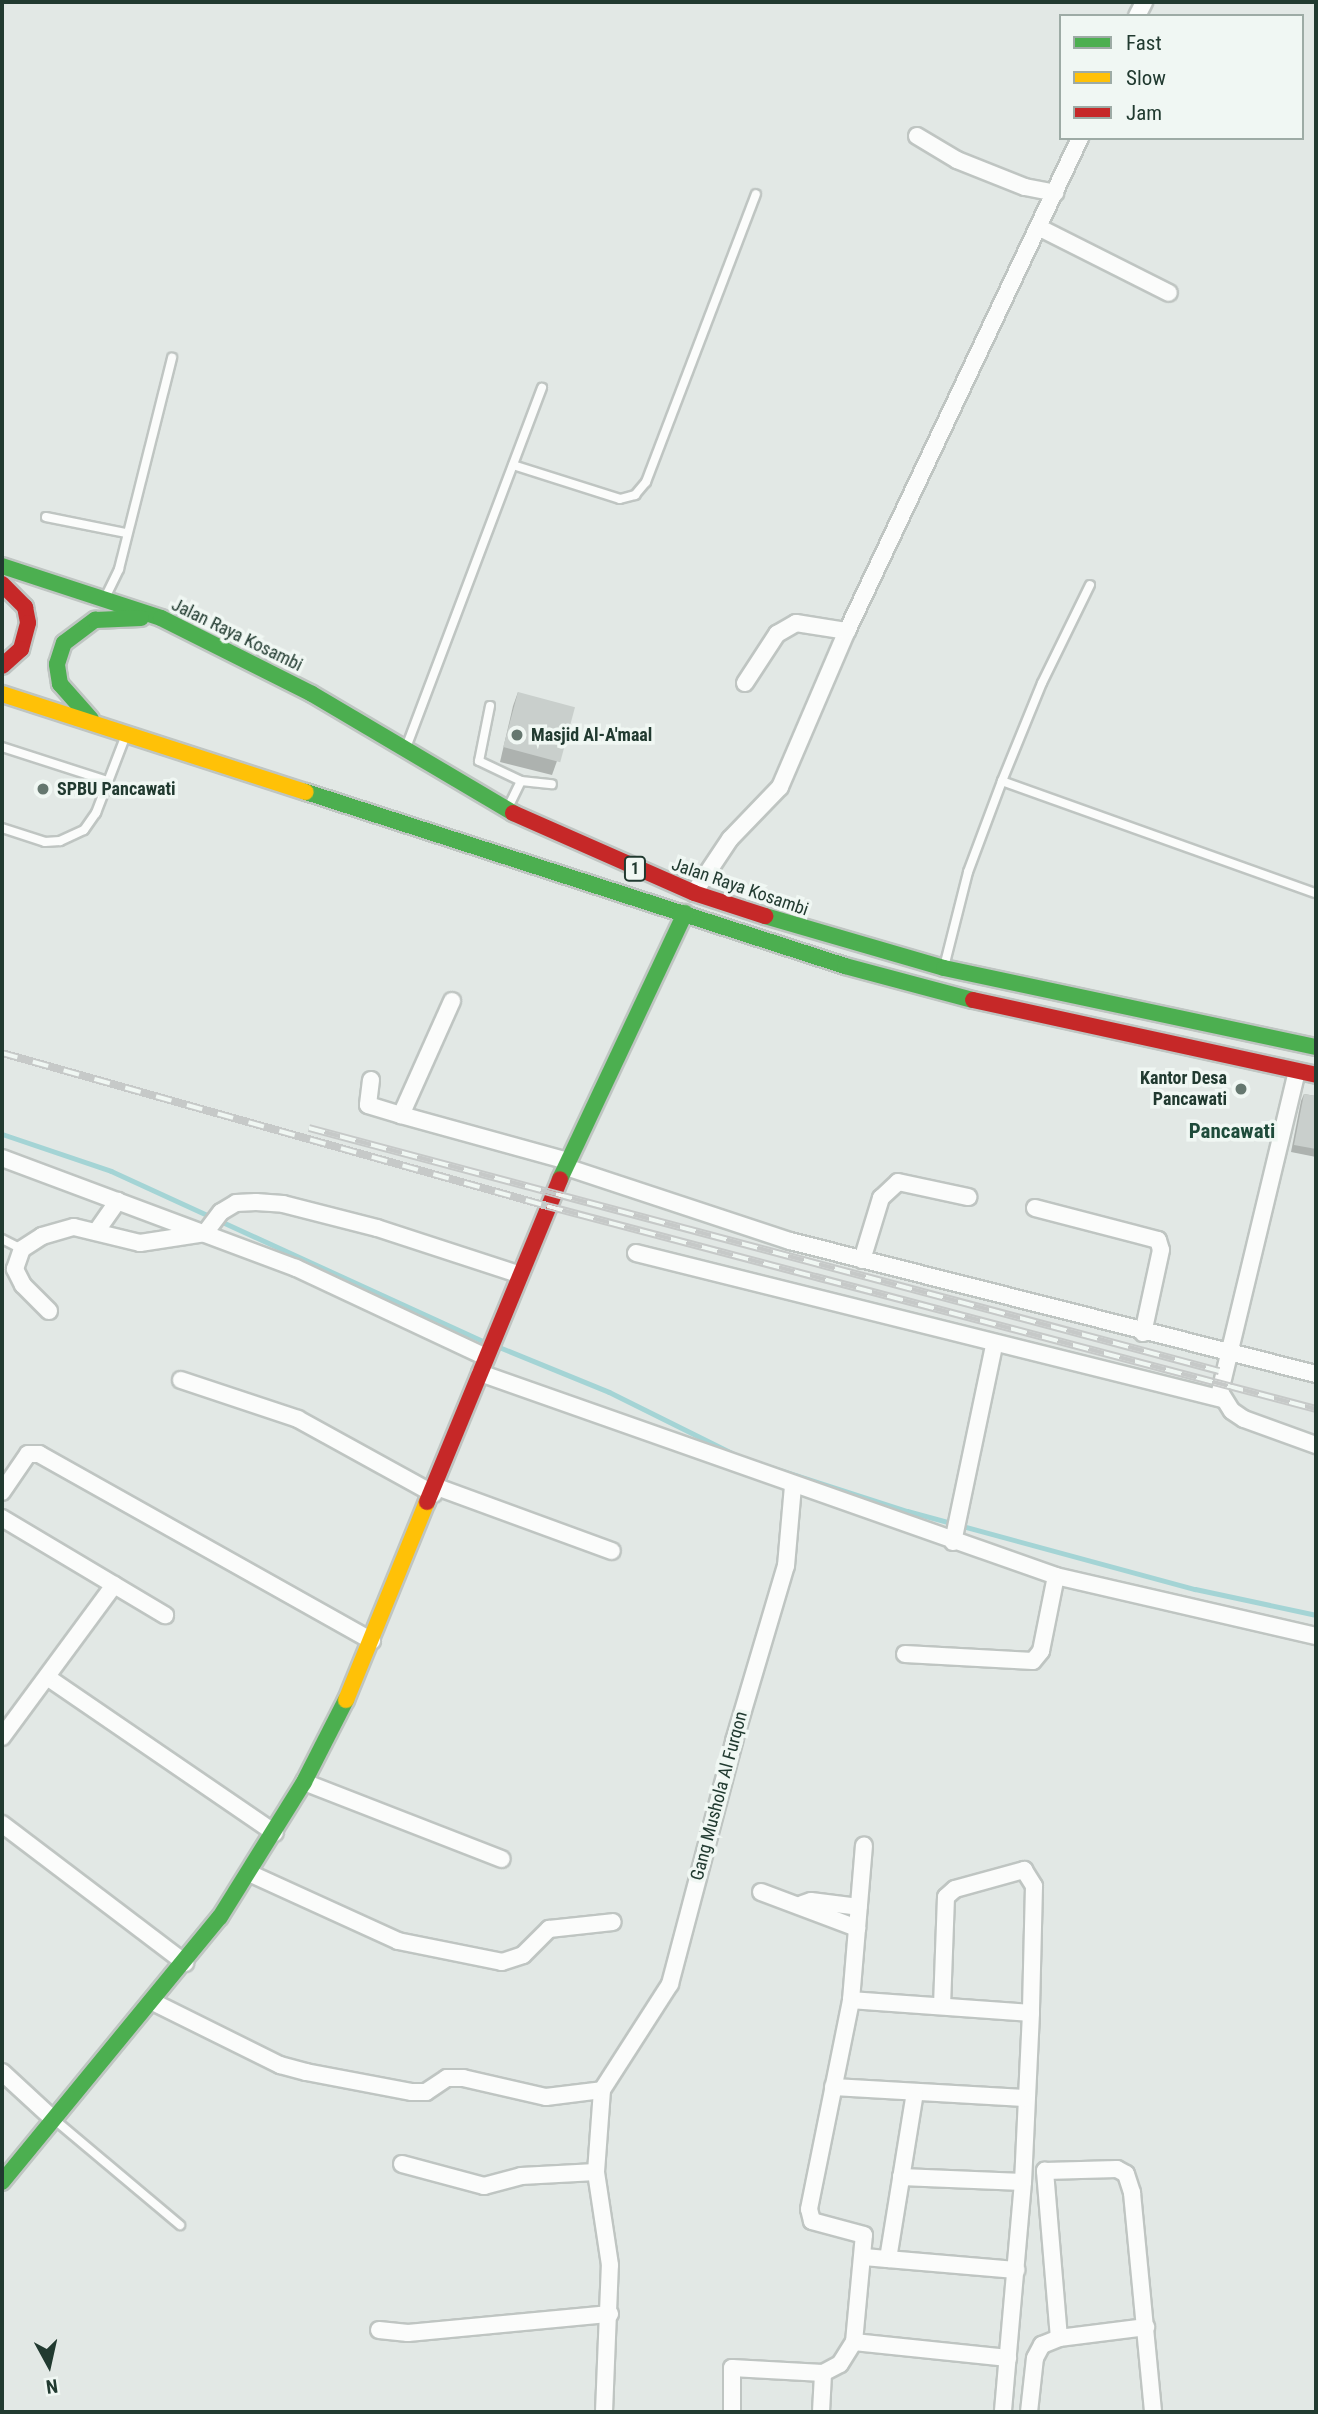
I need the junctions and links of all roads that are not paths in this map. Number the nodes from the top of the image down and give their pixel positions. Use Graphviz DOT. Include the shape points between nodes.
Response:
graph roads {
  1 [pos="917,136"];
  2 [pos="1079,140"];
  3 [pos="1055,193"];
  4 [pos="756,194"];
  5 [pos="1040,228"];
  6 [pos="1169,293"];
  7 [pos="172,358"];
  8 [pos="542,388"];
  9 [pos="513,465"];
  10 [pos="46,517"];
  11 [pos="126,533"];
  12 [pos="2,566"];
  13 [pos="2,584"];
  14 [pos="1090,584"];
  15 [pos="105,598"];
  16 [pos="161,618"];
  17 [pos="847,631"];
  18 [pos="2,666"];
  19 [pos="745,683"];
  20 [pos="2,694"];
  21 [pos="490,706"];
  22 [pos="96,724"];
  23 [pos="126,733"];
  24 [pos="2,747"];
  25 [pos="405,752"];
  26 [pos="107,781"];
  27 [pos="521,781"];
  28 [pos="1002,781"];
  29 [pos="552,784"];
  30 [pos="507,809"];
  31 [pos="2,828"];
  32 [pos="694,893"];
  33 [pos="1315,893"];
  34 [pos="685,913"];
  35 [pos="944,968"];
  36 [pos="452,1001"];
  37 [pos="1316,1047"];
  38 [pos="1297,1071"];
  39 [pos="1316,1075"];
  40 [pos="371,1080"];
  41 [pos="401,1115"];
  42 [pos="2,1158"];
  43 [pos="567,1164"];
  44 [pos="968,1197"];
  45 [pos="118,1201"];
  46 [pos="1035,1208"];
  47 [pos="207,1229"];
  48 [pos="96,1232"];
  49 [pos="2,1239"];
  50 [pos="22,1249"];
  51 [pos="636,1253"];
  52 [pos="862,1259"];
  53 [pos="518,1275"];
  54 [pos="49,1311"];
  55 [pos="1143,1333"];
  56 [pos="993,1345"];
  57 [pos="1226,1353"];
  58 [pos="485,1359"];
  59 [pos="1316,1374"];
  60 [pos="181,1380"];
  61 [pos="1222,1399"];
  62 [pos="1316,1445"];
  63 [pos="793,1486"];
  64 [pos="435,1490"];
  65 [pos="2,1492"];
  66 [pos="2,1518"];
  67 [pos="955,1537"];
  68 [pos="612,1551"];
  69 [pos="1056,1576"];
  70 [pos="114,1585"];
  71 [pos="166,1615"];
  72 [pos="1316,1636"];
  73 [pos="372,1641"];
  74 [pos="905,1654"];
  75 [pos="47,1677"];
  76 [pos="2,1737"];
  77 [pos="304,1782"];
  78 [pos="2,1824"];
  79 [pos="275,1833"];
  80 [pos="864,1846"];
  81 [pos="502,1859"];
  82 [pos="249,1872"];
  83 [pos="761,1892"];
  84 [pos="802,1904"];
  85 [pos="859,1907"];
  86 [pos="613,1922"];
  87 [pos="857,1928"];
  88 [pos="185,1963"];
  89 [pos="850,2000"];
  90 [pos="153,2002"];
  91 [pos="942,2006"];
  92 [pos="1031,2014"];
  93 [pos="2,2072"];
  94 [pos="833,2087"];
  95 [pos="602,2090"];
  96 [pos="915,2093"];
  97 [pos="1025,2098"];
  98 [pos="52,2118"];
  99 [pos="402,2164"];
  100 [pos="1045,2171"];
  101 [pos="596,2172"];
  102 [pos="1023,2176"];
  103 [pos="901,2178"];
  104 [pos="2,2182"];
  105 [pos="180,2225"];
  106 [pos="864,2235"];
  107 [pos="891,2238"];
  108 [pos="863,2257"];
  109 [pos="888,2259"];
  110 [pos="1016,2270"];
  111 [pos="610,2314"];
  112 [pos="1146,2328"];
  113 [pos="379,2330"];
  114 [pos="1059,2338"];
  115 [pos="854,2342"];
  116 [pos="1007,2358"];
  117 [pos="823,2373"];
  118 [pos="604,2412"];
  119 [pos="732,2412"];
  120 [pos="821,2412"];
  121 [pos="1003,2412"];
  122 [pos="1029,2412"];
  123 [pos="1153,2412"];
  1 -- 3 [label="street" via="980,170"];
  2 -- 3 [label="street"];
  3 -- 5 [label="street"];
  4 -- 9 [label="lane" via="646,482 635,495 620,499"];
  5 -- 6 [label="street"];
  5 -- 17 [label="street"];
  7 -- 11 [label="lane"];
  8 -- 9 [label="lane"];
  9 -- 25 [label="lane"];
  10 -- 11 [label="lane"];
  11 -- 15 [label="lane" via="119,569"];
  12 -- 15 [label="main road, Jalan Raya Kosambi / 1"];
  13 -- 18 [label="main road" via="25,607 28,623 21,649"];
  14 -- 28 [label="lane"];
  15 -- 16 [label="main road, Jalan Raya Kosambi / 1"];
  16 -- 22 [label="main road" via="95,620 64,643 57,664 60,684"];
  16 -- 25 [label="main road, Jalan Raya Kosambi / 1" via="312,694"];
  17 -- 19 [label="street" via="796,623 777,634"];
  17 -- 32 [label="street" via="780,787 730,839"];
  20 -- 22 [label="main road, 1"];
  21 -- 27 [label="lane" via="479,761"];
  22 -- 23 [label="main road, 1"];
  23 -- 26 [label="lane"];
  23 -- 34 [label="main road, 1"];
  24 -- 26 [label="lane"];
  25 -- 30 [label="main road, Jalan Raya Kosambi / 1"];
  26 -- 31 [label="lane" via="96,813 74,836 45,842"];
  27 -- 29 [label="lane"];
  27 -- 30 [label="lane"];
  28 -- 33 [label="lane"];
  28 -- 35 [label="lane" via="968,872"];
  30 -- 32 [label="main road, Jalan Raya Kosambi / 1"];
  32 -- 35 [label="main road, Jalan Raya Kosambi / 1" via="815,933"];
  34 -- 38 [label="main road, 1" via="845,966 972,1001"];
  34 -- 43 [label="main road"];
  35 -- 37 [label="main road, Jalan Raya Kosambi / 1"];
  36 -- 41 [label="street"];
  38 -- 39 [label="main road, 1"];
  38 -- 57 [label="street"];
  40 -- 41 [label="street" via="368,1105"];
  41 -- 43 [label="street"];
  42 -- 45 [label="street"];
  43 -- 52 [label="street" via="790,1241"];
  43 -- 53 [label="main road"];
  44 -- 52 [label="street" via="898,1182 881,1198"];
  45 -- 47 [label="street"];
  45 -- 48 [label="street"];
  46 -- 55 [label="street" via="1158,1240 1161,1250"];
  47 -- 48 [label="street" via="140,1242"];
  47 -- 53 [label="street" via="236,1203 283,1204 377,1228"];
  47 -- 58 [label="street"];
  48 -- 50 [label="street" via="59,1229"];
  49 -- 50 [label="lane"];
  50 -- 54 [label="street" via="15,1269 32,1297"];
  51 -- 56 [label="street"];
  52 -- 55 [label="street"];
  53 -- 58 [label="main road"];
  55 -- 57 [label="street"];
  56 -- 61 [label="street"];
  56 -- 67 [label="street"];
  57 -- 59 [label="street"];
  57 -- 61 [label="street"];
  58 -- 63 [label="street"];
  58 -- 64 [label="main road"];
  60 -- 64 [label="street" via="298,1419"];
  61 -- 62 [label="street" via="1244,1419"];
  63 -- 67 [label="street"];
  63 -- 95 [label="street, Gang Mushola Al Furqon" via="786,1566 733,1741 670,1984"];
  64 -- 68 [label="street"];
  64 -- 73 [label="main road"];
  65 -- 73 [label="street" via="27,1454 39,1454"];
  66 -- 70 [label="street"];
  67 -- 69 [label="street"];
  69 -- 72 [label="street"];
  69 -- 74 [label="street" via="1041,1651 1033,1661"];
  70 -- 71 [label="street"];
  70 -- 75 [label="street"];
  73 -- 77 [label="main road"];
  75 -- 76 [label="street"];
  75 -- 79 [label="street"];
  77 -- 79 [label="main road"];
  77 -- 81 [label="street"];
  78 -- 88 [label="street"];
  79 -- 82 [label="main road"];
  80 -- 85 [label="street"];
  82 -- 86 [label="street" via="398,1941 502,1962 523,1955 549,1929"];
  82 -- 88 [label="main road"];
  83 -- 84 [label="street"];
  84 -- 85 [label="street"];
  84 -- 87 [label="street" via="808,1913"];
  85 -- 87 [label="street"];
  87 -- 89 [label="street"];
  88 -- 90 [label="main road"];
  89 -- 91 [label="street"];
  89 -- 94 [label="street"];
  90 -- 95 [label="street" via="280,2065 306,2072 412,2092 426,2092 447,2078 546,2097"];
  90 -- 98 [label="main road"];
  91 -- 92 [label="street"];
  91 -- 92 [label="street" via="946,1897 955,1889 1024,1870 1034,1886"];
  92 -- 97 [label="street"];
  93 -- 98 [label="street"];
  94 -- 96 [label="street"];
  94 -- 106 [label="street" via="809,2210 812,2221"];
  95 -- 101 [label="street"];
  96 -- 97 [label="street"];
  96 -- 103 [label="street"];
  97 -- 102 [label="street"];
  98 -- 104 [label="main road"];
  98 -- 105 [label="lane"];
  99 -- 101 [label="street" via="484,2186 521,2176"];
  100 -- 102 [label="street"];
  100 -- 112 [label="street" via="1117,2169 1126,2174"];
  100 -- 114 [label="street"];
  101 -- 111 [label="street" via="610,2265"];
  102 -- 103 [label="street"];
  102 -- 110 [label="street"];
  103 -- 107 [label="street"];
  106 -- 107 [label="street"];
  106 -- 108 [label="street"];
  107 -- 109 [label="street"];
  108 -- 109 [label="street"];
  108 -- 115 [label="street"];
  109 -- 110 [label="street"];
  110 -- 116 [label="street"];
  111 -- 113 [label="street" via="408,2333"];
  111 -- 118 [label="street"];
  112 -- 114 [label="street"];
  112 -- 123 [label="street"];
  114 -- 122 [label="street" via="1042,2345 1035,2358"];
  115 -- 116 [label="street"];
  115 -- 117 [label="street" via="841,2364"];
  116 -- 121 [label="street"];
  117 -- 119 [label="street" via="732,2368"];
  117 -- 120 [label="street"];
}
